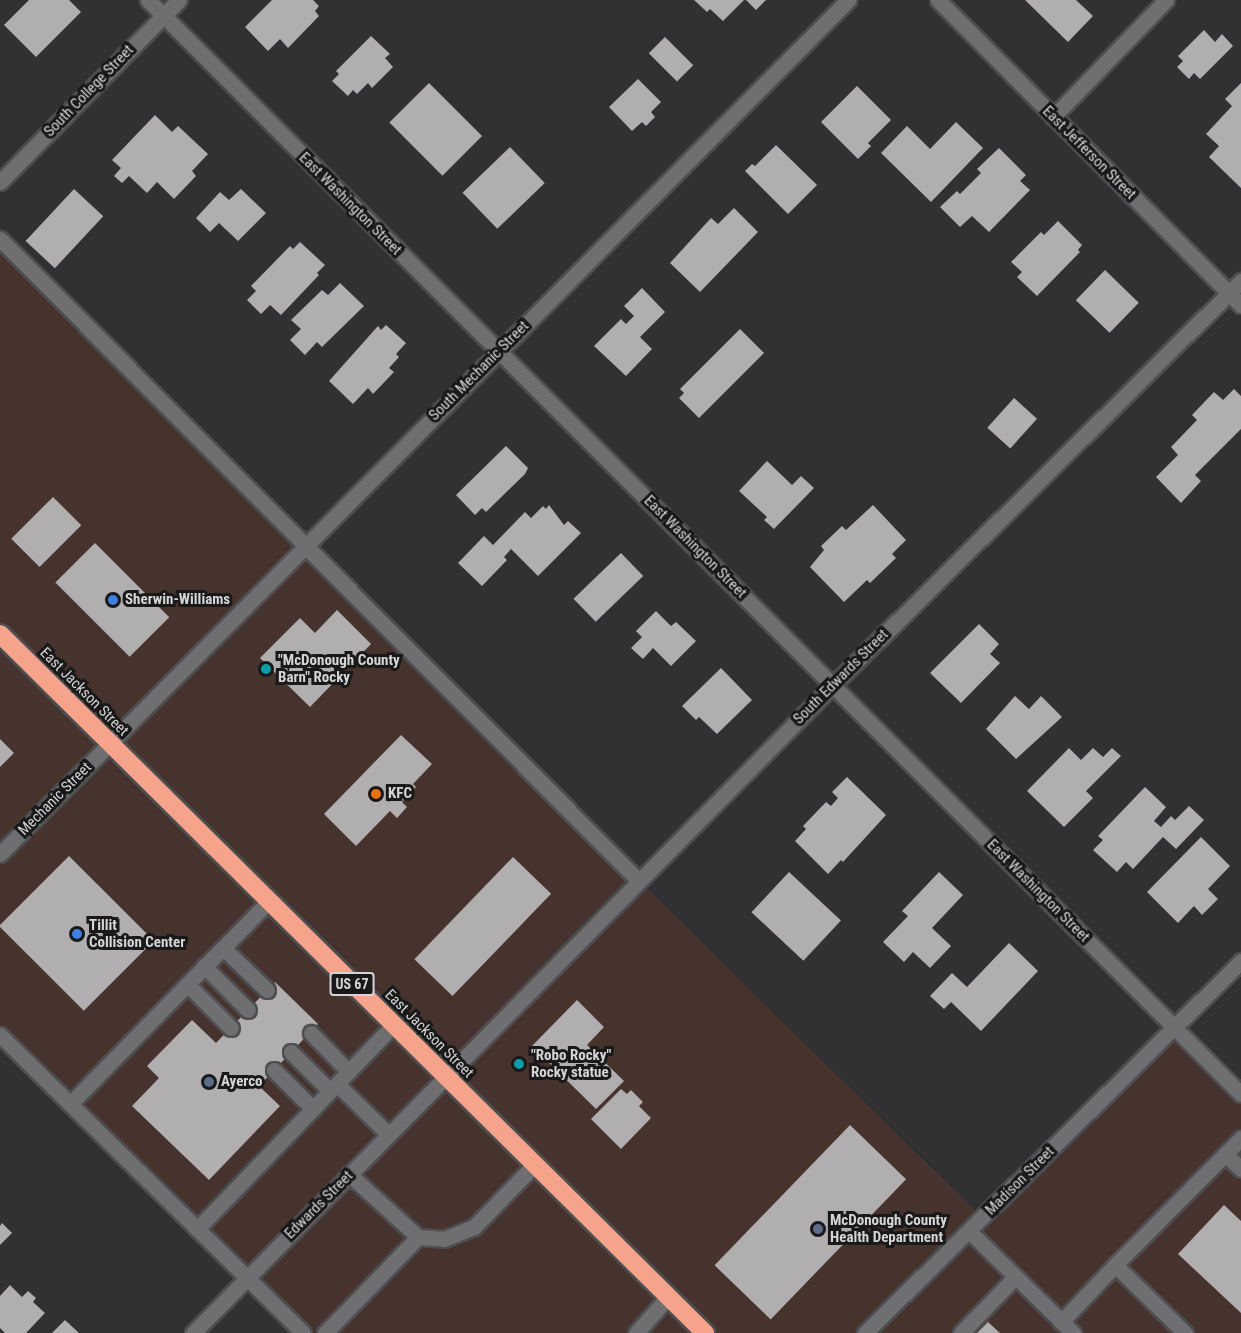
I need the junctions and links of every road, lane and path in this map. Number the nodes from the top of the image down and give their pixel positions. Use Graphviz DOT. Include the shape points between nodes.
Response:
graph roads {
  1 [pos="148,0"];
  2 [pos="179,0"];
  3 [pos="848,0"];
  4 [pos="938,0"];
  5 [pos="1166,0"];
  6 [pos="163,15"];
  7 [pos="1053,117"];
  8 [pos="0,182"];
  9 [pos="0,239"];
  10 [pos="1241,281"];
  11 [pos="1229,293"];
  12 [pos="1241,305"];
  13 [pos="498,352"];
  14 [pos="307,545"];
  15 [pos="0,634"];
  16 [pos="834,684"];
  17 [pos="111,743"];
  18 [pos="0,854"];
  19 [pos="639,880"];
  20 [pos="269,901"];
  21 [pos="223,948"];
  22 [pos="1241,962"];
  23 [pos="204,966"];
  24 [pos="187,984"];
  25 [pos="267,990"];
  26 [pos="248,1010"];
  27 [pos="393,1025"];
  28 [pos="231,1028"];
  29 [pos="1175,1028"];
  30 [pos="311,1033"];
  31 [pos="0,1035"];
  32 [pos="291,1052"];
  33 [pos="274,1070"];
  34 [pos="348,1071"];
  35 [pos="445,1076"];
  36 [pos="333,1087"];
  37 [pos="1241,1094"];
  38 [pos="70,1104"];
  39 [pos="312,1109"];
  40 [pos="388,1134"];
  41 [pos="1241,1138"];
  42 [pos="1225,1154"];
  43 [pos="534,1165"];
  44 [pos="1241,1169"];
  45 [pos="349,1174"];
  46 [pos="197,1229"];
  47 [pos="969,1231"];
  48 [pos="418,1237"];
  49 [pos="1115,1265"];
  50 [pos="1015,1277"];
  51 [pos="247,1278"];
  52 [pos="668,1297"];
  53 [pos="1061,1322"];
  54 [pos="193,1333"];
  55 [pos="303,1333"];
  56 [pos="325,1333"];
  57 [pos="636,1333"];
  58 [pos="705,1333"];
  59 [pos="865,1333"];
  60 [pos="961,1333"];
  61 [pos="1073,1333"];
  62 [pos="1185,1333"];
  1 -- 6 [label="street, East Washington Street"];
  2 -- 6 [label="street, South College Street"];
  3 -- 13 [label="street, South Mechanic Street"];
  4 -- 7 [label="street, East Jefferson Street"];
  5 -- 7 [label="street"];
  6 -- 8 [label="street, South College Street"];
  6 -- 13 [label="street, East Washington Street"];
  7 -- 11 [label="street, East Jefferson Street"];
  9 -- 14 [label="street"];
  10 -- 11 [label="street, South Edwards Street"];
  11 -- 12 [label="street, East Jefferson Street"];
  11 -- 16 [label="street, South Edwards Street"];
  13 -- 14 [label="street, South Mechanic Street"];
  13 -- 16 [label="street, East Washington Street"];
  14 -- 17 [label="street, South Mechanic Street"];
  14 -- 19 [label="street"];
  15 -- 17 [label="highway, East Jackson Street / US 67"];
  16 -- 19 [label="street, South Edwards Street"];
  16 -- 29 [label="street, East Washington Street"];
  17 -- 18 [label="street, Mechanic Street"];
  17 -- 20 [label="highway, East Jackson Street / US 67"];
  19 -- 35 [label="street, South Edwards Street"];
  20 -- 21 [label="street"];
  20 -- 27 [label="highway, East Jackson Street / US 67"];
  21 -- 23 [label="street"];
  21 -- 25 [label="street"];
  22 -- 29 [label="street, Madison Street"];
  23 -- 24 [label="street"];
  23 -- 26 [label="street"];
  24 -- 28 [label="street"];
  24 -- 38 [label="street"];
  27 -- 34 [label="street"];
  27 -- 35 [label="highway, East Jackson Street / US 67"];
  29 -- 37 [label="street, East Washington Street"];
  29 -- 47 [label="street, Madison Street"];
  30 -- 34 [label="street"];
  31 -- 38 [label="street"];
  32 -- 36 [label="street"];
  33 -- 39 [label="street"];
  34 -- 36 [label="street"];
  35 -- 40 [label="street, Edwards Street"];
  35 -- 43 [label="highway, East Jackson Street / US 67"];
  36 -- 39 [label="street"];
  36 -- 40 [label="street"];
  38 -- 46 [label="street"];
  39 -- 46 [label="street"];
  40 -- 45 [label="street, Edwards Street"];
  41 -- 42 [label="street"];
  42 -- 44 [label="street"];
  42 -- 49 [label="street"];
  43 -- 48 [label="street" via="474,1227 444,1239"];
  43 -- 52 [label="highway, East Jackson Street / US 67"];
  45 -- 48 [label="street"];
  45 -- 51 [label="street, Edwards Street"];
  46 -- 51 [label="street"];
  47 -- 50 [label="street"];
  47 -- 59 [label="street, Madison Street"];
  48 -- 56 [label="street"];
  49 -- 53 [label="street"];
  49 -- 62 [label="street"];
  50 -- 53 [label="street"];
  50 -- 60 [label="street"];
  51 -- 54 [label="street, Edwards Street"];
  51 -- 55 [label="street"];
  52 -- 57 [label="street"];
  52 -- 58 [label="highway, East Jackson Street / US 67"];
  53 -- 61 [label="street"];
}
